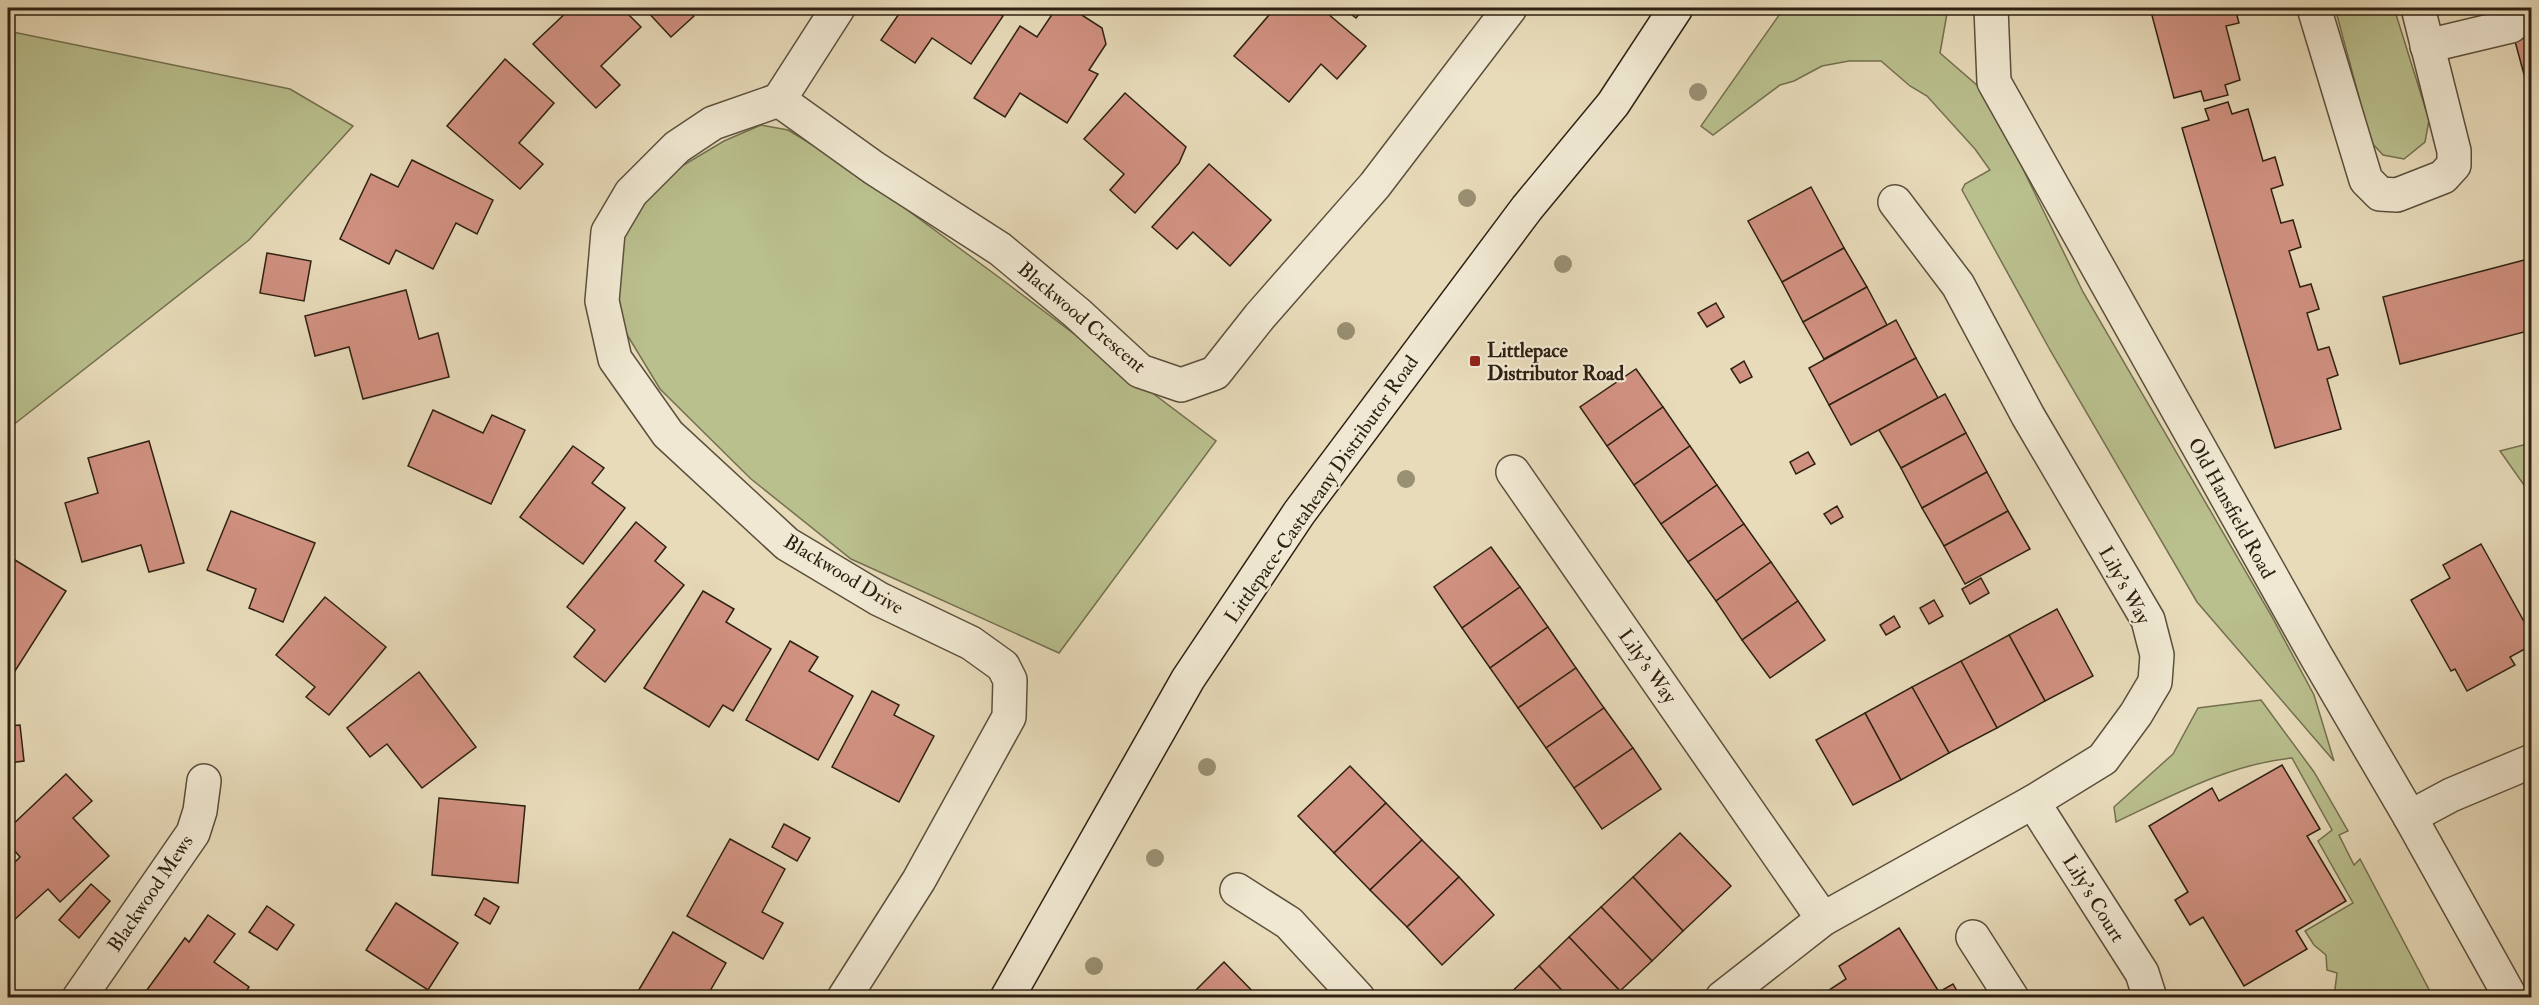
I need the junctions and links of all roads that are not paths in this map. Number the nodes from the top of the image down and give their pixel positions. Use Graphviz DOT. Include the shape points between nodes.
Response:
graph roads {
  1 [pos="838,8"];
  2 [pos="1510,8"];
  3 [pos="1676,8"];
  4 [pos="1991,8"];
  5 [pos="2314,8"];
  6 [pos="2418,8"];
  7 [pos="2511,26"];
  8 [pos="2427,46"];
  9 [pos="779,100"];
  10 [pos="1895,202"];
  11 [pos="1513,472"];
  12 [pos="2532,761"];
  13 [pos="204,782"];
  14 [pos="2033,802"];
  15 [pos="2410,817"];
  16 [pos="1237,890"];
  17 [pos="1823,919"];
  18 [pos="1973,937"];
  19 [pos="79,998"];
  20 [pos="844,998"];
  21 [pos="1007,998"];
  22 [pos="1358,998"];
  23 [pos="1722,998"];
  24 [pos="2012,998"];
  25 [pos="2150,998"];
  26 [pos="2511,998"];
  1 -- 9 [label="street"];
  2 -- 9 [label="street, Blackwood Crescent" via="1375,185 1215,373 1181,385 1140,371 1000,249 874,168"];
  3 -- 21 [label="street, Littlepace-Castaheany Distributor Road" via="1613,104 1527,208 1299,513 1188,679"];
  4 -- 15 [label="street, Old Hansfield Road" via="1994,82"];
  5 -- 8 [label="street" via="2366,180 2380,194 2397,195 2443,177 2454,165 2454,151"];
  6 -- 8 [label="street"];
  7 -- 8 [label="street"];
  9 -- 20 [label="street, Blackwood Drive" via="713,123 676,147 631,193 608,232 602,301 615,358 668,434 787,544 879,599 971,643 1003,666 1010,680 1009,717 920,880"];
  10 -- 14 [label="street, Lily's Way" via="1958,285 2028,416 2148,620 2157,655 2155,682 2103,759"];
  11 -- 17 [label="street, Lily's Way"];
  12 -- 15 [label="street"];
  13 -- 19 [label="street, Blackwood Mews" via="193,833"];
  14 -- 17 [label="street, Lily's Way"];
  14 -- 25 [label="street, Lily's Court" via="2142,973"];
  15 -- 26 [label="street, Old Hansfield Road"];
  16 -- 22 [label="street" via="1288,923"];
  17 -- 23 [label="street, Lily's Way"];
  18 -- 24 [label="street"];
}
